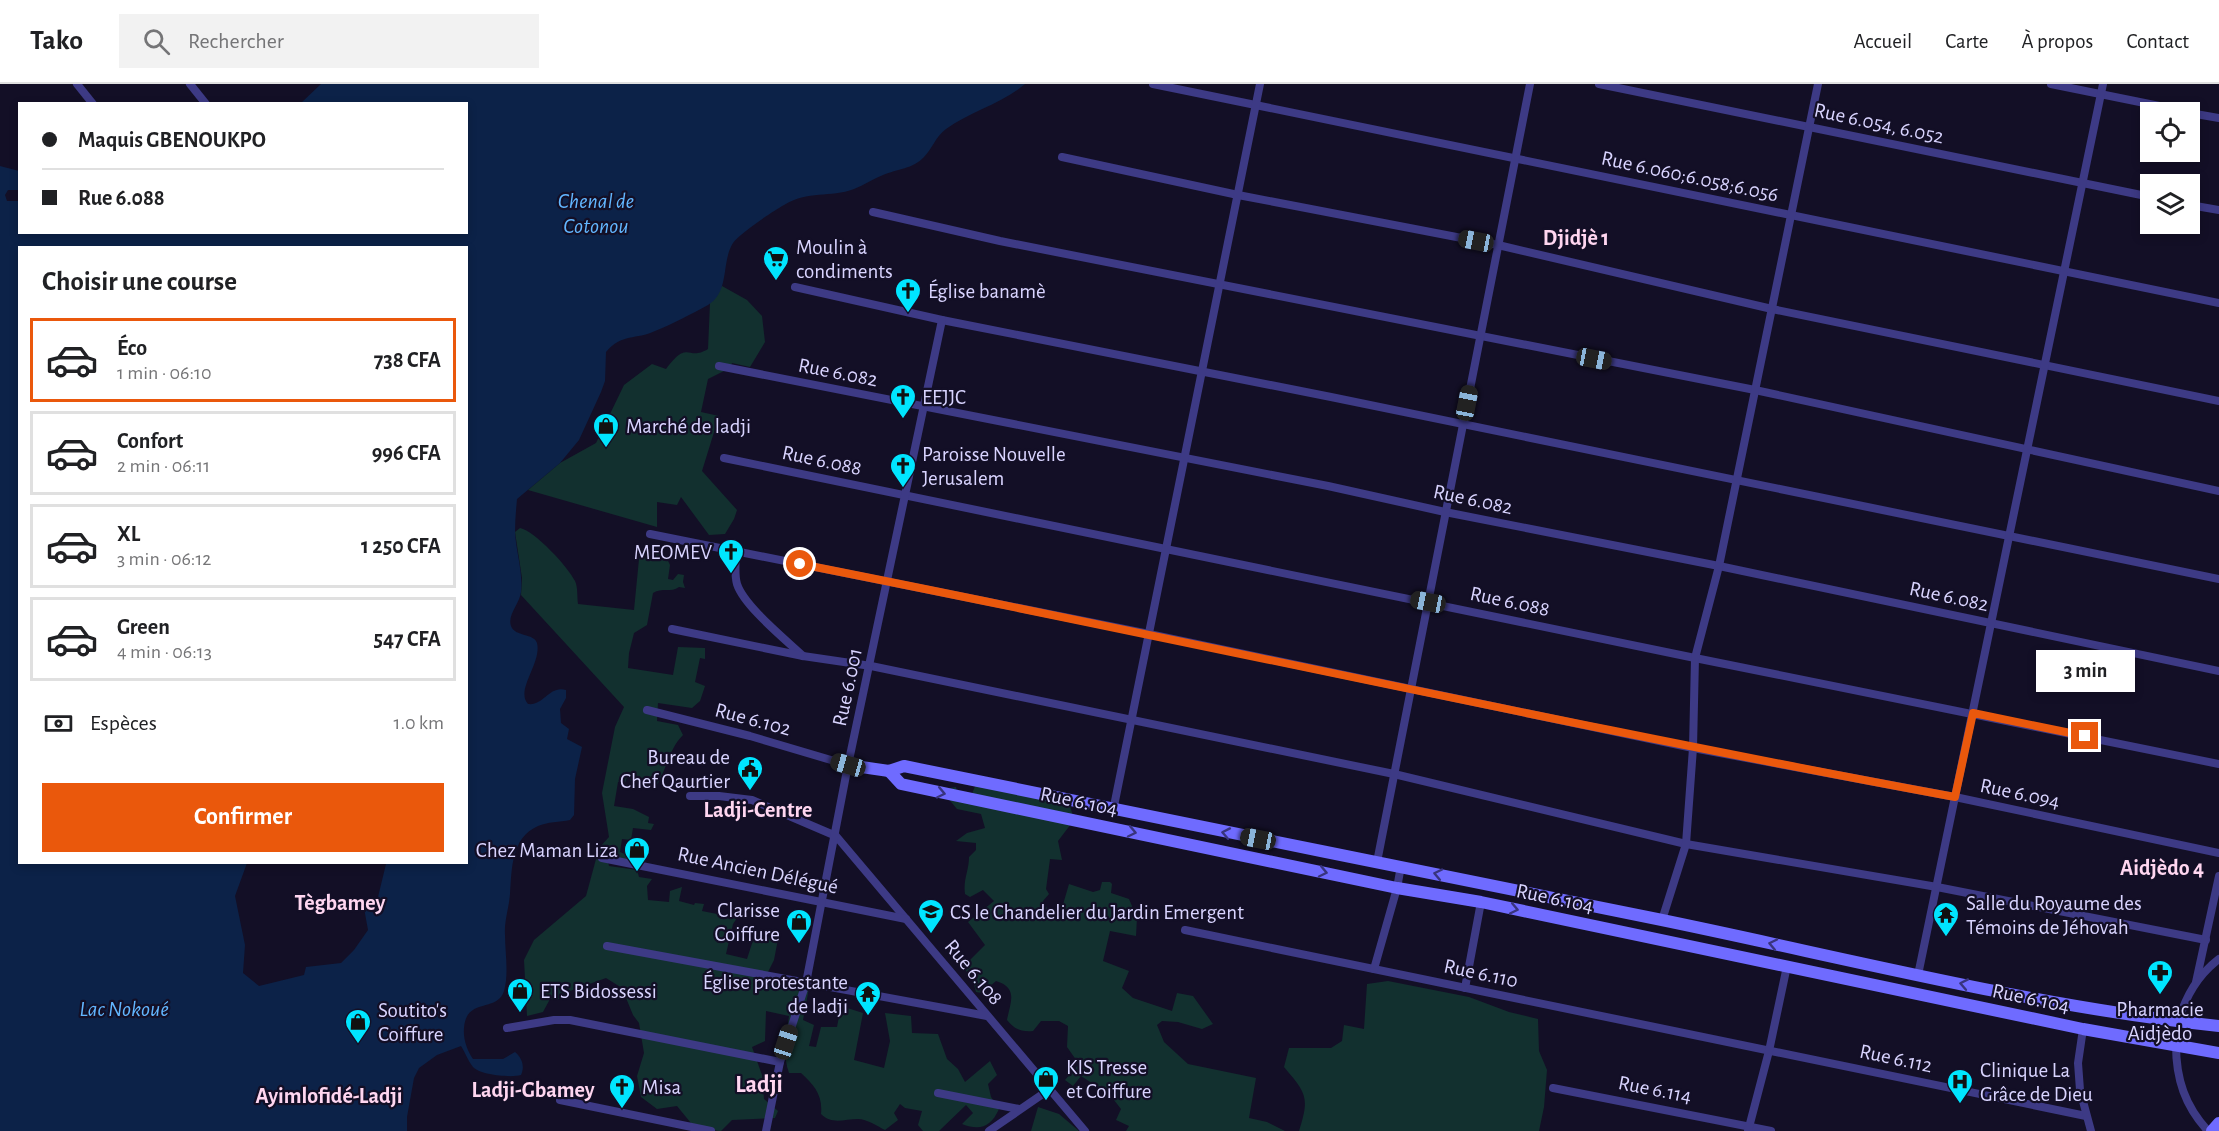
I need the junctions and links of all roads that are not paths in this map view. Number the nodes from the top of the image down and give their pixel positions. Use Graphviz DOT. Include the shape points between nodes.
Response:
graph roads {
  1 [pos="77,84"];
  2 [pos="190,84"];
  3 [pos="1153,84"];
  4 [pos="1260,84"];
  5 [pos="1530,84"];
  6 [pos="1599,84"];
  7 [pos="1818,84"];
  8 [pos="2050,84"];
  9 [pos="2103,84"];
  10 [pos="2101,95"];
  11 [pos="91,102"];
  12 [pos="204,102"];
  13 [pos="2140,103"];
  14 [pos="1256,105"];
  15 [pos="2200,115"];
  16 [pos="2219,118"];
  17 [pos="1809,127"];
  18 [pos="1062,157"];
  19 [pos="1515,158"];
  20 [pos="2083,183"];
  21 [pos="2140,194"];
  22 [pos="1238,195"];
  23 [pos="2200,207"];
  24 [pos="2219,210"];
  25 [pos="873,212"];
  26 [pos="1791,215"];
  27 [pos="1498,245"];
  28 [pos="2064,271"];
  29 [pos="1220,284"];
  30 [pos="795,287"];
  31 [pos="2219,303"];
  32 [pos="1772,309"];
  33 [pos="942,320"];
  34 [pos="1480,337"];
  35 [pos="719,366"];
  36 [pos="2045,367"];
  37 [pos="1202,371"];
  38 [pos="1755,390"];
  39 [pos="2219,401"];
  40 [pos="924,407"];
  41 [pos="1462,426"];
  42 [pos="2027,449"];
  43 [pos="724,458"];
  44 [pos="1184,458"];
  45 [pos="1737,480"];
  46 [pos="2219,491"];
  47 [pos="906,495"];
  48 [pos="1445,512"];
  49 [pos="650,534"];
  50 [pos="2009,536"];
  51 [pos="1166,549"];
  52 [pos="736,551"];
  53 [pos="1719,566"];
  54 [pos="2219,579"];
  55 [pos="888,583"];
  56 [pos="1428,602"];
  57 [pos="1991,623"];
  58 [pos="672,629"];
  59 [pos="1149,634"];
  60 [pos="803,656"];
  61 [pos="1695,658"];
  62 [pos="871,666"];
  63 [pos="2219,671"];
  64 [pos="1410,689"];
  65 [pos="647,710"];
  66 [pos="1973,713"];
  67 [pos="1131,721"];
  68 [pos="1693,748"];
  69 [pos="2219,764"];
  70 [pos="848,765"];
  71 [pos="889,771"];
  72 [pos="1394,774"];
  73 [pos="690,796"];
  74 [pos="1955,797"];
  75 [pos="1113,811"];
  76 [pos="836,836"];
  77 [pos="1686,844"];
  78 [pos="2219,854"];
  79 [pos="602,858"];
  80 [pos="1377,862"];
  81 [pos="1401,866"];
  82 [pos="2219,876"];
  83 [pos="1937,887"];
  84 [pos="1397,888"];
  85 [pos="822,902"];
  86 [pos="1481,902"];
  87 [pos="906,920"];
  88 [pos="1662,920"];
  89 [pos="1185,930"];
  90 [pos="2206,940"];
  91 [pos="607,946"];
  92 [pos="2219,959"];
  93 [pos="1787,966"];
  94 [pos="1374,969"];
  95 [pos="1918,975"];
  96 [pos="2196,982"];
  97 [pos="806,983"];
  98 [pos="1466,988"];
  99 [pos="987,1016"];
  100 [pos="2178,1022"];
  101 [pos="2219,1026"];
  102 [pos="507,1028"];
  103 [pos="2083,1029"];
  104 [pos="2176,1045"];
  105 [pos="1769,1051"];
  106 [pos="2219,1053"];
  107 [pos="780,1062"];
  108 [pos="1553,1088"];
  109 [pos="1050,1089"];
  110 [pos="938,1093"];
  111 [pos="560,1100"];
  112 [pos="1019,1109"];
  113 [pos="2086,1116"];
  114 [pos="2219,1123"];
  115 [pos="1749,1128"];
  116 [pos="711,1131"];
  117 [pos="766,1131"];
  118 [pos="989,1131"];
  119 [pos="1085,1131"];
  120 [pos="1771,1131"];
  121 [pos="2091,1131"];
  122 [pos="2210,1131"];
  1 -- 11 [label="street"];
  2 -- 12 [label="street"];
  3 -- 14 [label="street, Rue 6.060;6.058;6.056"];
  4 -- 14 [label="street"];
  5 -- 19 [label="street"];
  6 -- 17 [label="street, Rue 6.054, 6.052"];
  7 -- 17 [label="street"];
  8 -- 10 [label="street"];
  9 -- 10 [label="street"];
  10 -- 13 [label="street"];
  10 -- 20 [label="street"];
  14 -- 19 [label="street, Rue 6.060;6.058;6.056"];
  14 -- 22 [label="street"];
  15 -- 16 [label="street"];
  17 -- 20 [label="street, Rue 6.054, 6.052"];
  17 -- 26 [label="street"];
  18 -- 22 [label="street"];
  19 -- 26 [label="street, Rue 6.060;6.058;6.056"];
  19 -- 27 [label="street"];
  20 -- 21 [label="street, Rue 6.054, 6.052"];
  20 -- 28 [label="street"];
  22 -- 27 [label="street"];
  22 -- 29 [label="street"];
  23 -- 24 [label="street"];
  25 -- 29 [label="street"];
  26 -- 28 [label="street, Rue 6.060;6.058;6.056"];
  26 -- 32 [label="street"];
  27 -- 32 [label="street"];
  27 -- 34 [label="street"];
  28 -- 31 [label="street, Rue 6.060;6.058;6.056"];
  28 -- 36 [label="street"];
  29 -- 34 [label="street"];
  29 -- 37 [label="street"];
  30 -- 33 [label="street"];
  32 -- 36 [label="street"];
  32 -- 38 [label="street"];
  33 -- 37 [label="street"];
  33 -- 40 [label="street, Rue 6.001"];
  34 -- 38 [label="street"];
  34 -- 41 [label="street"];
  35 -- 40 [label="street, Rue 6.082"];
  36 -- 39 [label="street"];
  36 -- 42 [label="street"];
  37 -- 41 [label="street"];
  37 -- 44 [label="street"];
  38 -- 42 [label="street"];
  38 -- 45 [label="street"];
  40 -- 44 [label="street, Rue 6.082"];
  40 -- 47 [label="street, Rue 6.001"];
  41 -- 45 [label="street"];
  41 -- 48 [label="street"];
  42 -- 46 [label="street"];
  42 -- 50 [label="street"];
  43 -- 47 [label="street, Rue 6.088"];
  44 -- 48 [label="street, Rue 6.082"];
  44 -- 51 [label="street"];
  45 -- 50 [label="street"];
  45 -- 53 [label="street"];
  47 -- 51 [label="street, Rue 6.088"];
  47 -- 55 [label="street, Rue 6.001"];
  48 -- 53 [label="street, Rue 6.082"];
  48 -- 56 [label="street"];
  49 -- 52 [label="street, Rue 6.094"];
  50 -- 54 [label="street"];
  50 -- 57 [label="street"];
  51 -- 56 [label="street, Rue 6.088"];
  51 -- 59 [label="street"];
  52 -- 55 [label="street, Rue 6.094"];
  52 -- 60 [label="street" via="740,591 761,617"];
  53 -- 57 [label="street, Rue 6.082"];
  53 -- 61 [label="street"];
  55 -- 59 [label="street, Rue 6.094"];
  55 -- 62 [label="street, Rue 6.001"];
  56 -- 61 [label="street, Rue 6.088"];
  56 -- 64 [label="street"];
  57 -- 63 [label="street, Rue 6.082"];
  57 -- 66 [label="street"];
  58 -- 60 [label="street"];
  59 -- 64 [label="street, Rue 6.094"];
  59 -- 67 [label="street"];
  60 -- 62 [label="street"];
  61 -- 66 [label="street, Rue 6.088"];
  61 -- 68 [label="street"];
  62 -- 67 [label="street"];
  62 -- 70 [label="street, Rue 6.001"];
  64 -- 68 [label="street, Rue 6.094"];
  64 -- 72 [label="street"];
  65 -- 70 [label="street, Rue 6.102"];
  66 -- 69 [label="street, Rue 6.088"];
  66 -- 74 [label="street"];
  67 -- 72 [label="street"];
  67 -- 75 [label="street"];
  68 -- 74 [label="street, Rue 6.094"];
  68 -- 77 [label="street"];
  70 -- 71 [label="street, Rue 6.104"];
  70 -- 76 [label="street, Rue 6.001"];
  71 -- 75 [label="street, Rue 6.104" via="904,766"];
  71 -- 84 [label="street, Rue 6.104, one-way" via="901,784"];
  72 -- 77 [label="street"];
  72 -- 80 [label="street"];
  73 -- 76 [label="street" via="752,801"];
  74 -- 78 [label="street, Rue 6.094"];
  74 -- 83 [label="street"];
  80 -- 75 [label="street, Rue 6.104, one-way"];
  76 -- 85 [label="street, Rue 6.001"];
  76 -- 87 [label="street, Rue 6.108"];
  77 -- 83 [label="street"];
  77 -- 88 [label="street"];
  79 -- 85 [label="street, Rue Ancien Délégué"];
  80 -- 81 [label="street, Rue 6.104"];
  81 -- 84 [label="street"];
  88 -- 81 [label="street, Rue 6.104, one-way"];
  82 -- 90 [label="street"];
  83 -- 90 [label="street"];
  83 -- 95 [label="street"];
  84 -- 86 [label="street, Rue 6.104"];
  84 -- 94 [label="street"];
  85 -- 87 [label="street, Rue Ancien Délégué"];
  85 -- 97 [label="street, Rue 6.001"];
  86 -- 93 [label="street, Rue 6.104, one-way"];
  86 -- 98 [label="street"];
  87 -- 99 [label="street, Rue 6.108"];
  95 -- 88 [label="street, Rue 6.104, one-way"];
  89 -- 94 [label="street, Rue 6.110"];
  90 -- 96 [label="street"];
  91 -- 97 [label="street"];
  92 -- 96 [label="street"];
  93 -- 103 [label="street, Rue 6.104"];
  93 -- 105 [label="street"];
  94 -- 98 [label="street, Rue 6.110"];
  100 -- 95 [label="street, Rue 6.104, one-way"];
  96 -- 100 [label="street"];
  97 -- 99 [label="street"];
  97 -- 107 [label="street, Rue 6.001"];
  98 -- 105 [label="street, Rue 6.110"];
  99 -- 109 [label="street, Rue 6.108"];
  100 -- 101 [label="street, Rue 6.104"];
  102 -- 107 [label="street" via="570,1020"];
  103 -- 104 [label="street, Rue 6.104"];
  103 -- 113 [label="street" via="2078,1063"];
  104 -- 106 [label="street, Rue 6.104"];
  104 -- 122 [label="street" via="2182,1092 2189,1107"];
  105 -- 113 [label="street, Rue 6.112"];
  105 -- 115 [label="street"];
  107 -- 117 [label="street, Rue 6.001"];
  108 -- 115 [label="street, Rue 6.114"];
  109 -- 112 [label="street"];
  109 -- 119 [label="street, Rue 6.108"];
  110 -- 112 [label="street"];
  111 -- 116 [label="street"];
  112 -- 118 [label="street"];
  113 -- 121 [label="street"];
  114 -- 122 [label="street"];
  115 -- 120 [label="street, Rue 6.114"];
}
